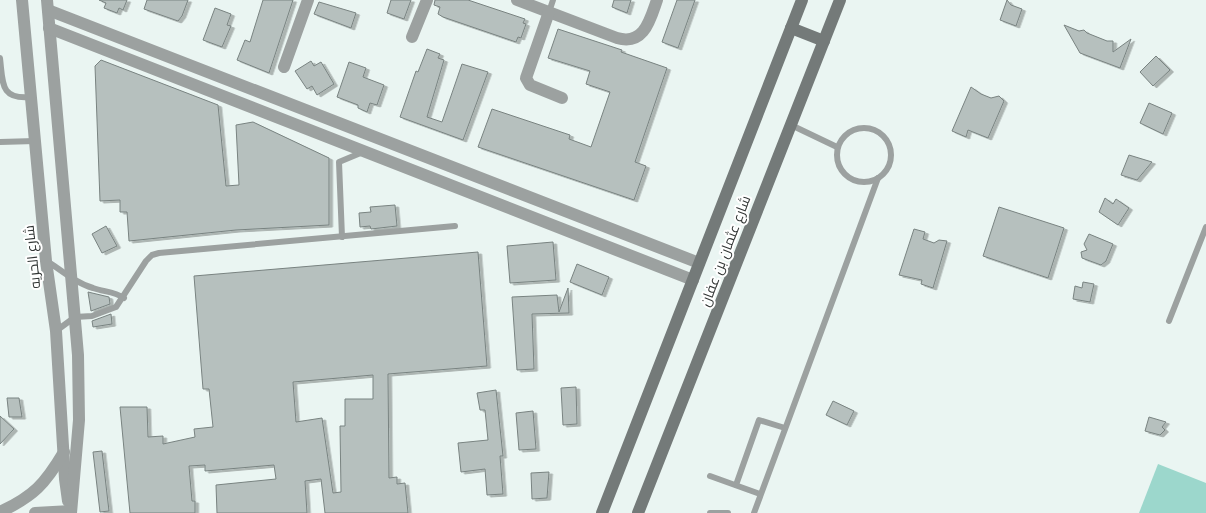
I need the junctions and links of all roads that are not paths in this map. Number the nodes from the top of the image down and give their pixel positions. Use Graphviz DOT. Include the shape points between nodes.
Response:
graph roads {
  1 [pos="22,0"];
  2 [pos="308,0"];
  3 [pos="426,0"];
  4 [pos="518,0"];
  5 [pos="657,0"];
  6 [pos="802,0"];
  7 [pos="840,0"];
  8 [pos="47,5"];
  9 [pos="551,6"];
  10 [pos="49,28"];
  11 [pos="791,28"];
  12 [pos="412,37"];
  13 [pos="824,41"];
  14 [pos="0,58"];
  15 [pos="186,64"];
  16 [pos="284,67"];
  17 [pos="223,78"];
  18 [pos="181,80"];
  19 [pos="218,94"];
  20 [pos="31,97"];
  21 [pos="562,98"];
  22 [pos="791,125"];
  23 [pos="35,141"];
  24 [pos="0,142"];
  25 [pos="837,147"];
  26 [pos="365,151"];
  27 [pos="878,178"];
  28 [pos="544,203"];
  29 [pos="582,218"];
  30 [pos="538,219"];
  31 [pos="455,226"];
  32 [pos="1206,227"];
  33 [pos="576,234"];
  34 [pos="342,237"];
  35 [pos="46,261"];
  36 [pos="699,263"];
  37 [pos="71,278"];
  38 [pos="693,280"];
  39 [pos="124,298"];
  40 [pos="75,317"];
  41 [pos="1169,321"];
  42 [pos="56,332"];
  43 [pos="785,428"];
  44 [pos="64,452"];
  45 [pos="710,476"];
  46 [pos="736,485"];
  47 [pos="760,494"];
  48 [pos="0,512"];
  49 [pos="71,512"];
  50 [pos="35,513"];
  51 [pos="602,513"];
  52 [pos="638,513"];
  53 [pos="710,513"];
  54 [pos="728,513"];
  55 [pos="754,513"];
  1 -- 20 [label="street, شارع الحريه"];
  2 -- 16 [label="street"];
  3 -- 12 [label="street"];
  4 -- 9 [label="street"];
  5 -- 9 [label="street" via="646,28 634,39 621,39"];
  6 -- 11 [label="main road, شارع عثمان بن عفان"];
  7 -- 13 [label="main road, شارع عثمان بن عفان"];
  8 -- 10 [label="street"];
  8 -- 15 [label="street"];
  9 -- 21 [label="street" via="526,78 530,85"];
  10 -- 18 [label="street"];
  10 -- 37 [label="street"];
  11 -- 13 [label="main road"];
  11 -- 36 [label="main road, شارع عثمان بن عفان"];
  13 -- 22 [label="main road, شارع عثمان بن عفان"];
  14 -- 20 [label="lane" via="3,85 8,94 18,98"];
  15 -- 17 [label="street"];
  15 -- 18 [label="street"];
  17 -- 19 [label="street"];
  17 -- 28 [label="street"];
  18 -- 19 [label="street"];
  19 -- 26 [label="street"];
  20 -- 23 [label="street, شارع الحريه"];
  22 -- 25 [label="lane"];
  22 -- 52 [label="main road, شارع عثمان بن عفان"];
  23 -- 24 [label="lane"];
  23 -- 35 [label="street, شارع الحريه"];
  25 -- 27 [label="lane" via="838,163 847,176 862,182"];
  25 -- 27 [label="lane" via="846,134 859,128 873,129 884,137 891,149 889,166"];
  26 -- 30 [label="street"];
  26 -- 34 [label="lane" via="339,162"];
  27 -- 43 [label="lane"];
  28 -- 29 [label="street"];
  28 -- 30 [label="street"];
  29 -- 33 [label="street"];
  29 -- 36 [label="street"];
  30 -- 33 [label="street"];
  31 -- 34 [label="lane"];
  32 -- 41 [label="lane"];
  33 -- 38 [label="street"];
  34 -- 39 [label="lane" via="152,255"];
  35 -- 37 [label="lane"];
  35 -- 42 [label="street, شارع الحريه"];
  36 -- 38 [label="main road, شارع عثمان بن عفان"];
  37 -- 39 [label="lane"];
  37 -- 40 [label="street"];
  38 -- 51 [label="main road, شارع عثمان بن عفان"];
  39 -- 40 [label="lane" via="107,312"];
  40 -- 42 [label="lane"];
  40 -- 49 [label="street" via="79,420"];
  42 -- 44 [label="street, شارع الحريه"];
  43 -- 46 [label="lane" via="759,420"];
  43 -- 47 [label="lane"];
  44 -- 48 [label="street" via="39,489"];
  44 -- 49 [label="street, شارع الحريه"];
  45 -- 46 [label="lane"];
  46 -- 47 [label="lane"];
  47 -- 55 [label="lane"];
  49 -- 50 [label="street"];
  53 -- 54 [label="lane"];
}
